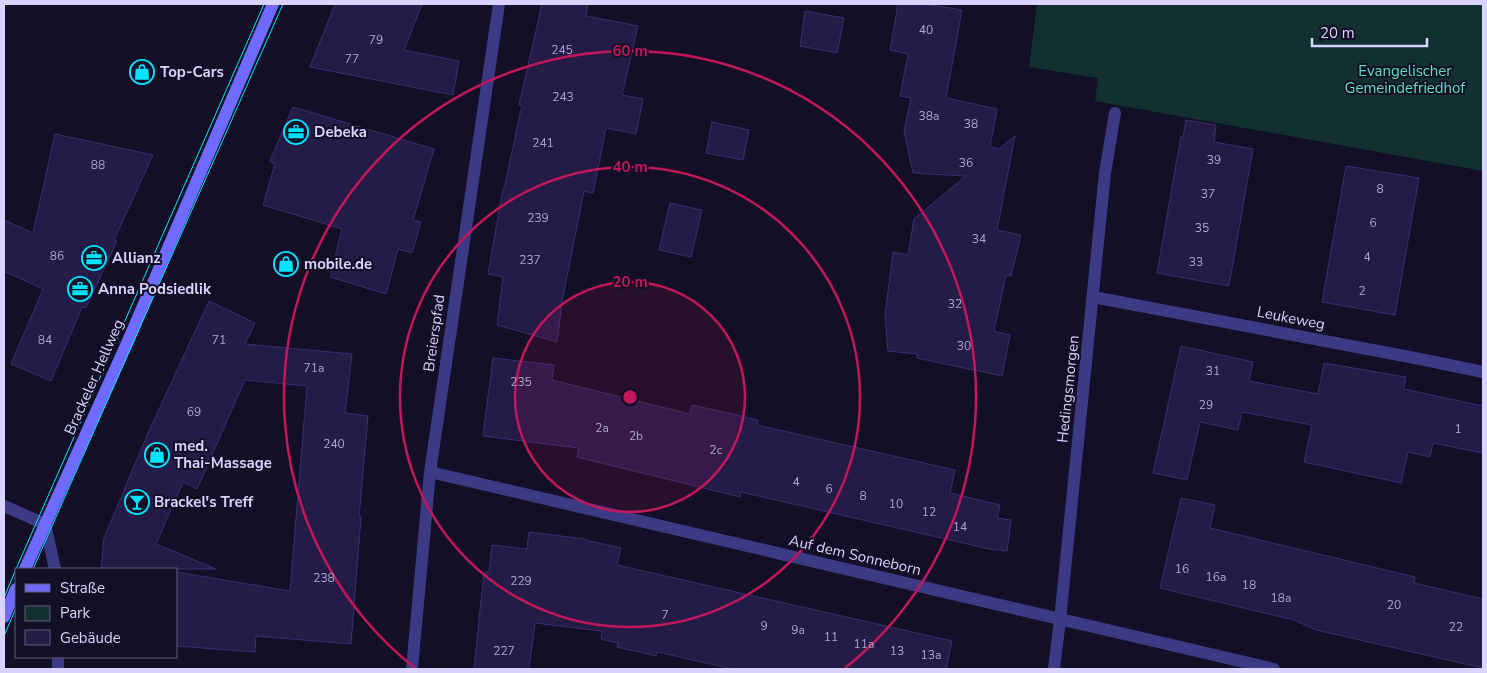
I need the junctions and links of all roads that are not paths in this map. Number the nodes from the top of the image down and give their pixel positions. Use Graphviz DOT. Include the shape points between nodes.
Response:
graph roads {
  1 [pos="273,4"];
  2 [pos="499,4"];
  3 [pos="1115,113"];
  4 [pos="1093,297"];
  5 [pos="1483,372"];
  6 [pos="430,472"];
  7 [pos="4,506"];
  8 [pos="45,524"];
  9 [pos="25,568"];
  10 [pos="55,568"];
  11 [pos="15,591"];
  12 [pos="4,618"];
  13 [pos="1060,620"];
  14 [pos="412,669"];
  15 [pos="1054,669"];
  16 [pos="1274,669"];
  1 -- 8 [label="main road, Brackeler Hellweg" via="128,341"];
  2 -- 6 [label="street, Breierspfad"];
  3 -- 4 [label="street, Hedingsmorgen" via="1105,173"];
  4 -- 5 [label="street, Leukeweg"];
  4 -- 13 [label="street, Hedingsmorgen"];
  6 -- 13 [label="street, Auf dem Sonneborn"];
  6 -- 14 [label="street, Breierspfad"];
  7 -- 8 [label="street"];
  8 -- 9 [label="main road, Brackeler Hellweg"];
  8 -- 10 [label="street"];
  11 -- 12 [label="main road"];
  13 -- 15 [label="street, Hedingsmorgen"];
  13 -- 16 [label="street, Auf dem Sonneborn"];
}
